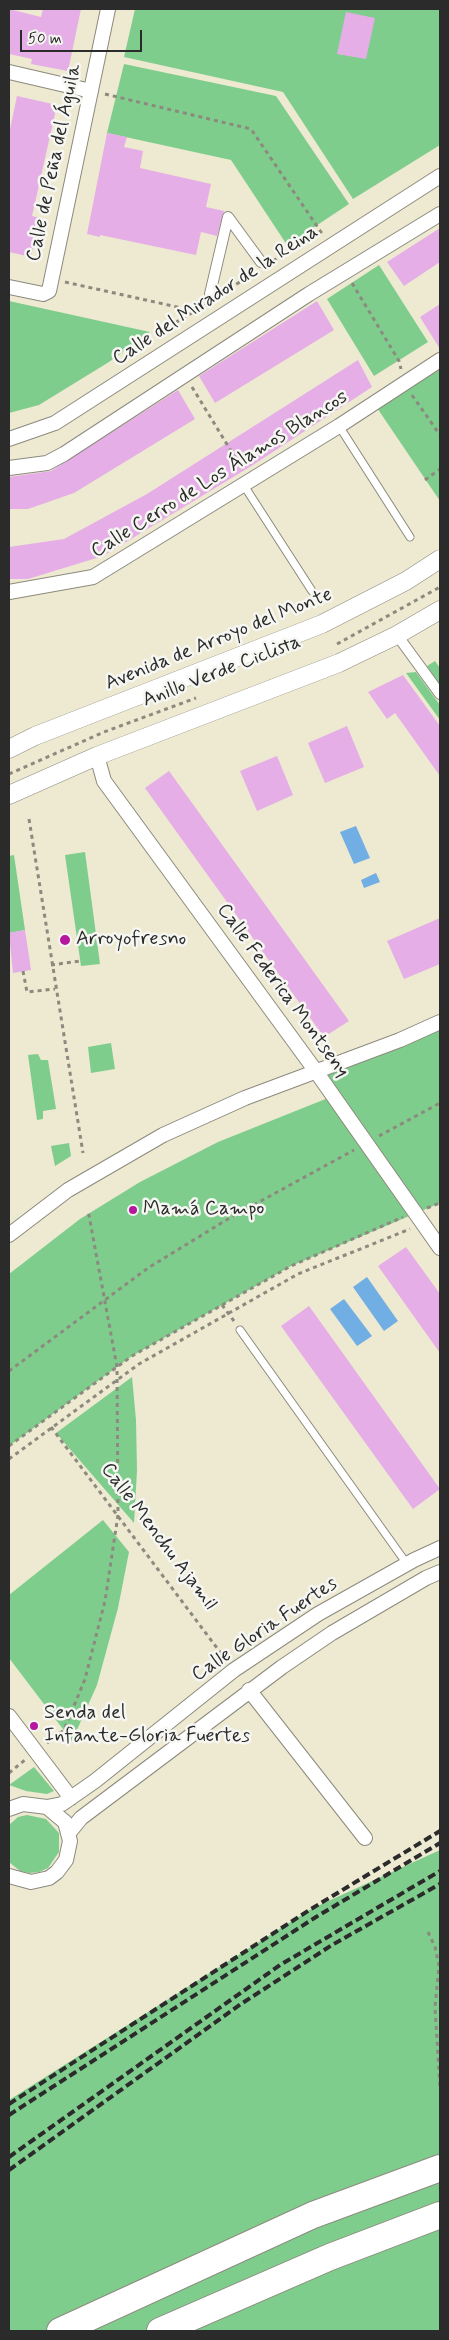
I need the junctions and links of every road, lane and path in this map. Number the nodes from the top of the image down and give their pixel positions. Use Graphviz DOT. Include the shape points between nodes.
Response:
graph roads {
  1 [pos="108,9"];
  2 [pos="9,72"];
  3 [pos="91,90"];
  4 [pos="440,176"];
  5 [pos="440,214"];
  6 [pos="330,247"];
  7 [pos="261,262"];
  8 [pos="51,280"];
  9 [pos="352,283"];
  10 [pos="9,286"];
  11 [pos="210,294"];
  12 [pos="169,350"];
  13 [pos="440,360"];
  14 [pos="399,361"];
  15 [pos="184,375"];
  16 [pos="410,392"];
  17 [pos="339,426"];
  18 [pos="440,435"];
  19 [pos="9,439"];
  20 [pos="9,468"];
  21 [pos="440,469"];
  22 [pos="425,480"];
  23 [pos="246,482"];
  24 [pos="410,537"];
  25 [pos="440,559"];
  26 [pos="440,587"];
  27 [pos="312,591"];
  28 [pos="9,592"];
  29 [pos="440,610"];
  30 [pos="398,635"];
  31 [pos="333,645"];
  32 [pos="440,694"];
  33 [pos="199,697"];
  34 [pos="9,749"];
  35 [pos="97,756"];
  36 [pos="9,774"];
  37 [pos="9,795"];
  38 [pos="29,819"];
  39 [pos="80,961"];
  40 [pos="51,965"];
  41 [pos="23,971"];
  42 [pos="55,989"];
  43 [pos="440,1022"];
  44 [pos="315,1070"];
  45 [pos="440,1104"];
  46 [pos="366,1143"];
  47 [pos="83,1153"];
  48 [pos="440,1203"];
  49 [pos="88,1210"];
  50 [pos="415,1212"];
  51 [pos="423,1224"];
  52 [pos="9,1234"];
  53 [pos="440,1248"];
  54 [pos="104,1300"];
  55 [pos="222,1305"];
  56 [pos="228,1314"];
  57 [pos="240,1330"];
  58 [pos="117,1366"];
  59 [pos="9,1371"];
  60 [pos="117,1380"];
  61 [pos="51,1427"];
  62 [pos="9,1446"];
  63 [pos="9,1459"];
  64 [pos="118,1515"];
  65 [pos="440,1548"];
  66 [pos="407,1564"];
  67 [pos="440,1572"];
  68 [pos="234,1670"];
  69 [pos="249,1690"];
  70 [pos="9,1716"];
  71 [pos="36,1752"];
  72 [pos="9,1773"];
  73 [pos="71,1798"];
  74 [pos="47,1807"];
  75 [pos="9,1809"];
  76 [pos="68,1834"];
  77 [pos="365,1838"];
  78 [pos="9,1876"];
  79 [pos="428,1932"];
  80 [pos="440,2088"];
  81 [pos="440,2168"];
  82 [pos="440,2215"];
  83 [pos="60,2331"];
  84 [pos="160,2331"];
  1 -- 3 [label="street, Calle de Peña del Águila"];
  2 -- 3 [label="street"];
  3 -- 6 [label="path" via="251,129"];
  3 -- 8 [label="street, Calle de Peña del Águila"];
  4 -- 6 [label="street, Calle del Mirador de la Reina"];
  5 -- 15 [label="street"];
  6 -- 12 [label="street, Calle del Mirador de la Reina"];
  7 -- 11 [label="street" via="228,217"];
  8 -- 10 [label="street, Calle de Peña del Águila" via="49,291 43,294"];
  8 -- 12 [label="path" via="195,312 158,333"];
  9 -- 14 [label="path"];
  12 -- 19 [label="street, Calle del Mirador de la Reina" via="55,423"];
  13 -- 17 [label="street, Calle Cerro de Los Álamos Blancos"];
  15 -- 20 [label="street" via="64,454 47,463"];
  15 -- 23 [label="path"];
  16 -- 18 [label="path"];
  17 -- 23 [label="street, Calle Cerro de Los Álamos Blancos"];
  17 -- 24 [label="lane"];
  21 -- 22 [label="path"];
  23 -- 27 [label="lane"];
  23 -- 28 [label="street, Calle Cerro de Los Álamos Blancos" via="93,577"];
  25 -- 34 [label="street, Avenida de Arroyo del Monte" via="406,582 322,624"];
  26 -- 31 [label="path, Anillo Verde Ciclista"];
  29 -- 30 [label="street"];
  30 -- 32 [label="street"];
  30 -- 35 [label="street" via="338,663"];
  33 -- 36 [label="path, Anillo Verde Ciclista" via="104,732"];
  35 -- 37 [label="street"];
  35 -- 44 [label="street, Calle Federica Montseny" via="104,781"];
  38 -- 40 [label="path"];
  39 -- 40 [label="path"];
  40 -- 42 [label="path"];
  41 -- 42 [label="path" via="27,992"];
  42 -- 47 [label="path"];
  43 -- 44 [label="street"];
  44 -- 46 [label="street, Calle Federica Montseny"];
  44 -- 52 [label="street" via="163,1135 68,1190"];
  45 -- 46 [label="path"];
  46 -- 50 [label="street, Calle Federica Montseny"];
  46 -- 54 [label="path" via="228,1219 148,1268"];
  48 -- 50 [label="path"];
  49 -- 54 [label="path"];
  50 -- 51 [label="street, Calle Federica Montseny"];
  50 -- 55 [label="path" via="291,1266"];
  51 -- 53 [label="street, Calle Federica Montseny"];
  51 -- 56 [label="path" via="298,1274"];
  54 -- 58 [label="path"];
  54 -- 59 [label="path"];
  55 -- 56 [label="path"];
  55 -- 58 [label="path"];
  56 -- 57 [label="path"];
  56 -- 60 [label="path" via="139,1364"];
  57 -- 66 [label="lane"];
  58 -- 60 [label="path"];
  58 -- 62 [label="path"];
  60 -- 61 [label="path"];
  60 -- 64 [label="path"];
  61 -- 63 [label="path"];
  61 -- 64 [label="path, Calle Menchu Ajamil"];
  64 -- 68 [label="path, Calle Menchu Ajamil"];
  64 -- 71 [label="path" via="105,1601 85,1679 64,1730"];
  65 -- 66 [label="street, Calle Gloria Fuertes"];
  66 -- 68 [label="street, Calle Gloria Fuertes" via="318,1614"];
  67 -- 69 [label="street, Calle Gloria Fuertes" via="332,1633"];
  68 -- 73 [label="street, Calle Gloria Fuertes"];
  69 -- 76 [label="street, Calle Gloria Fuertes" via="81,1818"];
  69 -- 77 [label="street"];
  70 -- 71 [label="street"];
  71 -- 72 [label="path"];
  71 -- 73 [label="street"];
  73 -- 74 [label="street, Calle Gloria Fuertes"];
  74 -- 75 [label="street" via="23,1804"];
  74 -- 76 [label="street" via="64,1822"];
  76 -- 78 [label="street" via="66,1860 49,1878 32,1882"];
  79 -- 80 [label="path" via="440,1966 435,2007"];
  81 -- 83 [label="highway" via="314,2215"];
  82 -- 84 [label="highway" via="330,2257"];
}
